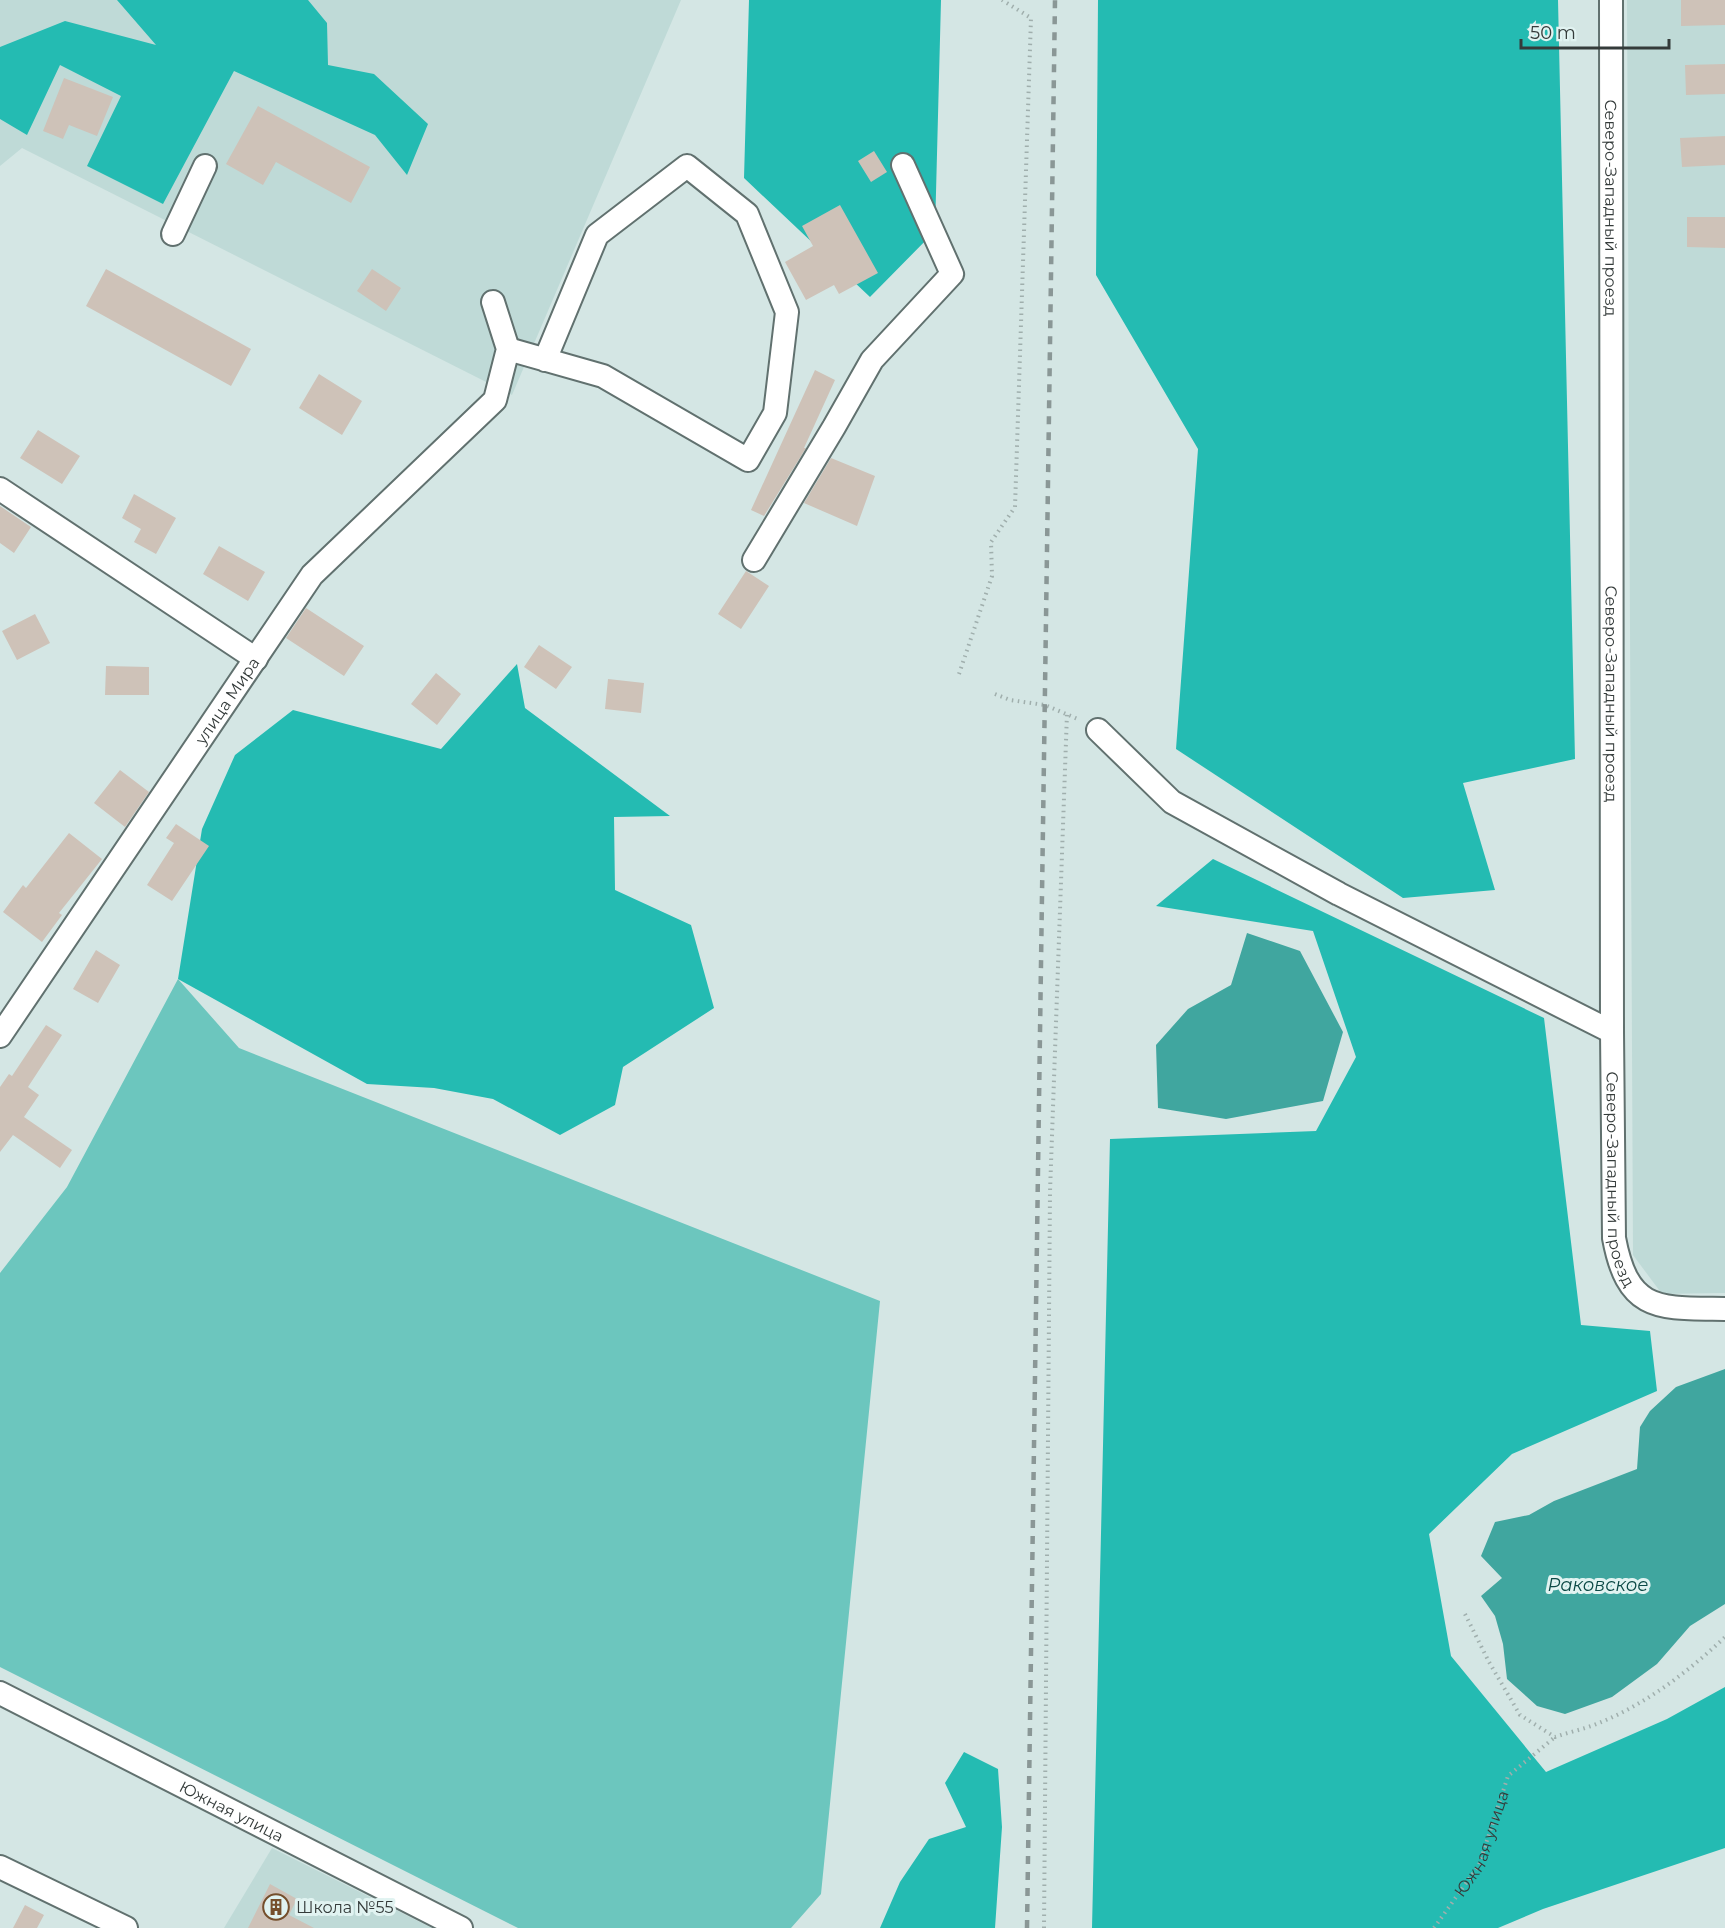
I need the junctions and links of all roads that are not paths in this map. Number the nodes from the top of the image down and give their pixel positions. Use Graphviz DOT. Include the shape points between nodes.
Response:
graph roads {
  1 [pos="1611,0"];
  2 [pos="903,165"];
  3 [pos="205,166"];
  4 [pos="173,234"];
  5 [pos="493,302"];
  6 [pos="508,349"];
  7 [pos="545,360"];
  8 [pos="0,489"];
  9 [pos="754,560"];
  10 [pos="256,659"];
  11 [pos="1098,730"];
  12 [pos="1612,1032"];
  13 [pos="0,1036"];
  14 [pos="1725,1309"];
  15 [pos="0,1693"];
  16 [pos="0,1867"];
  17 [pos="126,1928"];
  18 [pos="461,1928"];
  1 -- 12 [label="street, Северо-Западный проезд"];
  2 -- 9 [label="street" via="952,274 872,360"];
  3 -- 4 [label="street"];
  5 -- 6 [label="street"];
  6 -- 7 [label="street"];
  6 -- 10 [label="street, улица Мира" via="495,400 312,575"];
  7 -- 7 [label="street" via="603,376 748,460 775,413 787,312 747,214 687,166 597,235"];
  8 -- 10 [label="street"];
  10 -- 13 [label="street, улица Мира"];
  11 -- 12 [label="street" via="1172,802 1339,894"];
  12 -- 14 [label="street, Северо-Западный проезд" via="1614,1238 1624,1276 1646,1300 1666,1307"];
  15 -- 18 [label="street, Южная улица"];
  16 -- 17 [label="street"];
}
